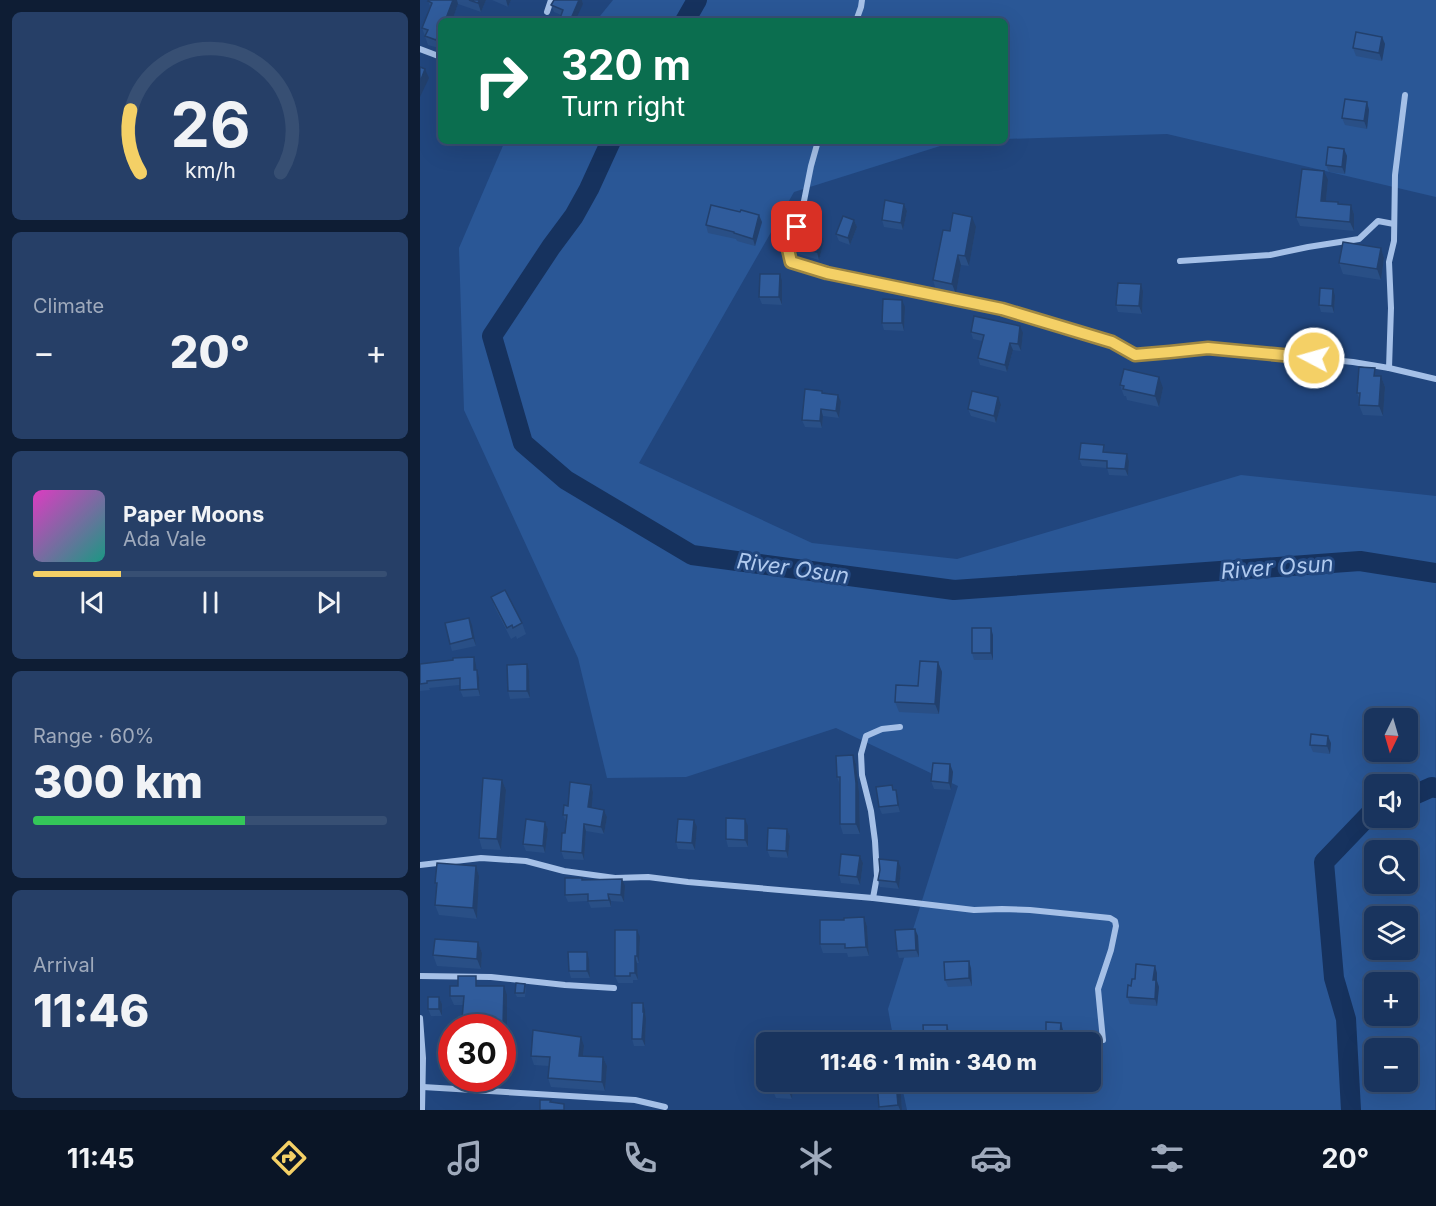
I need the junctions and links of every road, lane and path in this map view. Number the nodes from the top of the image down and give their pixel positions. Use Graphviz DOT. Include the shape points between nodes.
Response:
graph roads {
  1 [pos="551,0"];
  2 [pos="862,0"];
  3 [pos="547,12"];
  4 [pos="857,18"];
  5 [pos="420,49"];
  6 [pos="438,56"];
  7 [pos="1405,95"];
  8 [pos="817,144"];
  9 [pos="1395,224"];
  10 [pos="1180,261"];
  11 [pos="1389,368"];
  12 [pos="1436,379"];
  13 [pos="900,727"];
  14 [pos="420,865"];
  15 [pos="873,898"];
  16 [pos="420,976"];
  17 [pos="614,988"];
  18 [pos="420,1018"];
  19 [pos="1103,1040"];
  20 [pos="422,1057"];
  21 [pos="423,1087"];
  22 [pos="665,1107"];
  23 [pos="422,1110"];
  1 -- 3 [label="street"];
  2 -- 4 [label="street"];
  5 -- 6 [label="street"];
  7 -- 9 [label="street" via="1395,175"];
  8 -- 11 [label="street" via="788,249 791,262 1002,309 1112,342 1135,355 1208,348"];
  9 -- 10 [label="street" via="1378,221 1359,239 1270,255"];
  9 -- 11 [label="street" via="1389,262"];
  11 -- 12 [label="street"];
  13 -- 15 [label="street" via="866,736 861,754 875,841 877,876"];
  14 -- 15 [label="street" via="481,858 526,861 615,878"];
  15 -- 19 [label="street" via="974,910 1080,914 1115,921 1111,950 1098,989"];
  16 -- 17 [label="street" via="491,977"];
  18 -- 20 [label="street"];
  20 -- 21 [label="street"];
  21 -- 22 [label="street" via="635,1100"];
  21 -- 23 [label="street"];
}
